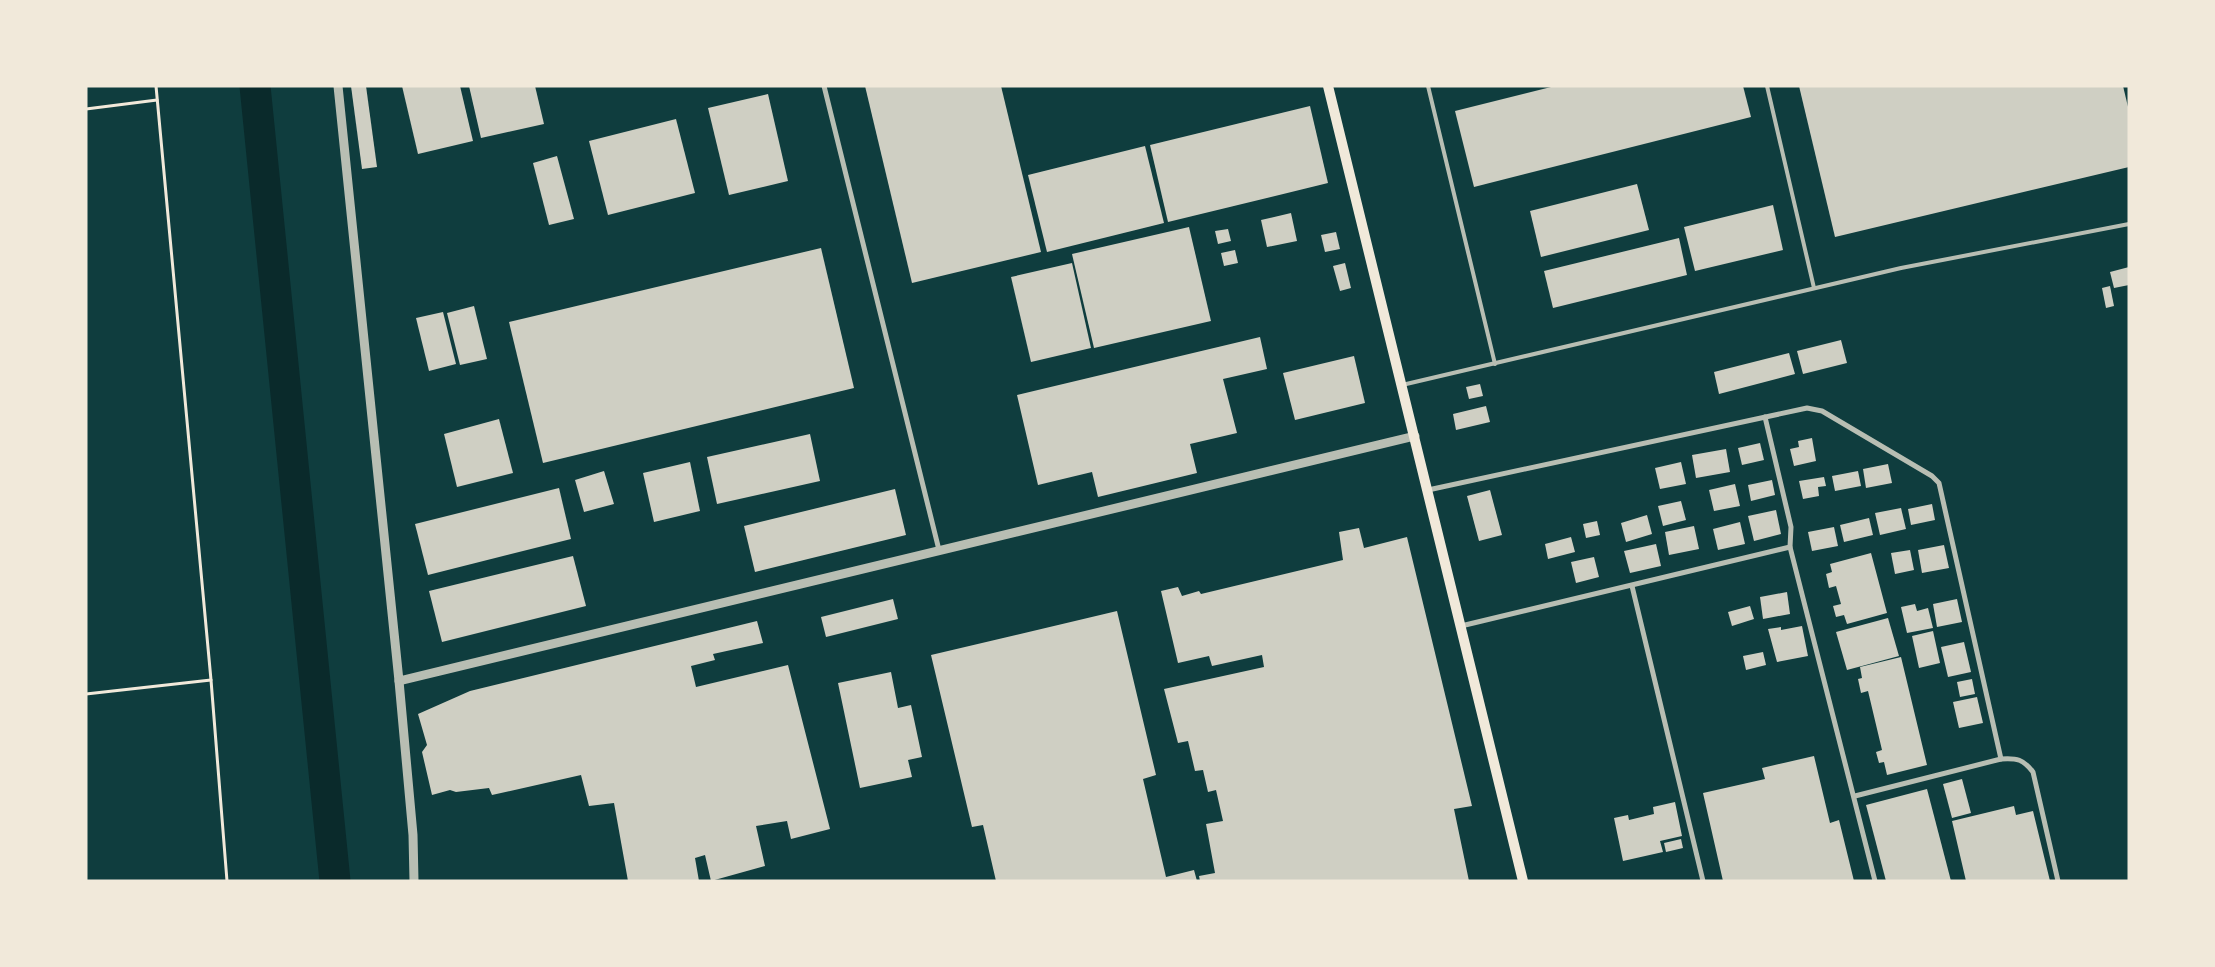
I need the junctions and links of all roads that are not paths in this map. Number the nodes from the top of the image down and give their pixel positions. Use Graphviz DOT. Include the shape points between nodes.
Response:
graph roads {
  1 [pos="338,86"];
  2 [pos="824,86"];
  3 [pos="1328,86"];
  4 [pos="1428,86"];
  5 [pos="1767,86"];
  6 [pos="2129,224"];
  7 [pos="1814,288"];
  8 [pos="1495,364"];
  9 [pos="1402,385"];
  10 [pos="1765,417"];
  11 [pos="1415,436"];
  12 [pos="1428,490"];
  13 [pos="1790,547"];
  14 [pos="939,550"];
  15 [pos="1632,586"];
  16 [pos="1461,626"];
  17 [pos="399,681"];
  18 [pos="2001,759"];
  19 [pos="1855,796"];
  20 [pos="414,881"];
  21 [pos="1523,881"];
  22 [pos="1703,881"];
  23 [pos="1875,881"];
  24 [pos="2058,881"];
  1 -- 17 [label="street"];
  2 -- 14 [label="street"];
  3 -- 9 [label="main road"];
  4 -- 8 [label="lane"];
  5 -- 7 [label="lane"];
  6 -- 7 [label="lane"];
  7 -- 8 [label="lane"];
  8 -- 9 [label="lane"];
  9 -- 11 [label="main road"];
  10 -- 12 [label="street"];
  10 -- 13 [label="street" via="1791,527"];
  10 -- 18 [label="street" via="1807,408 1822,411 1939,483"];
  11 -- 12 [label="main road"];
  11 -- 14 [label="street"];
  12 -- 16 [label="main road"];
  13 -- 15 [label="street"];
  13 -- 19 [label="street"];
  14 -- 17 [label="street"];
  15 -- 16 [label="street"];
  15 -- 22 [label="street"];
  16 -- 21 [label="main road"];
  17 -- 20 [label="street"];
  18 -- 19 [label="street"];
  18 -- 24 [label="street" via="2024,760 2033,772"];
  19 -- 23 [label="street"];
}
